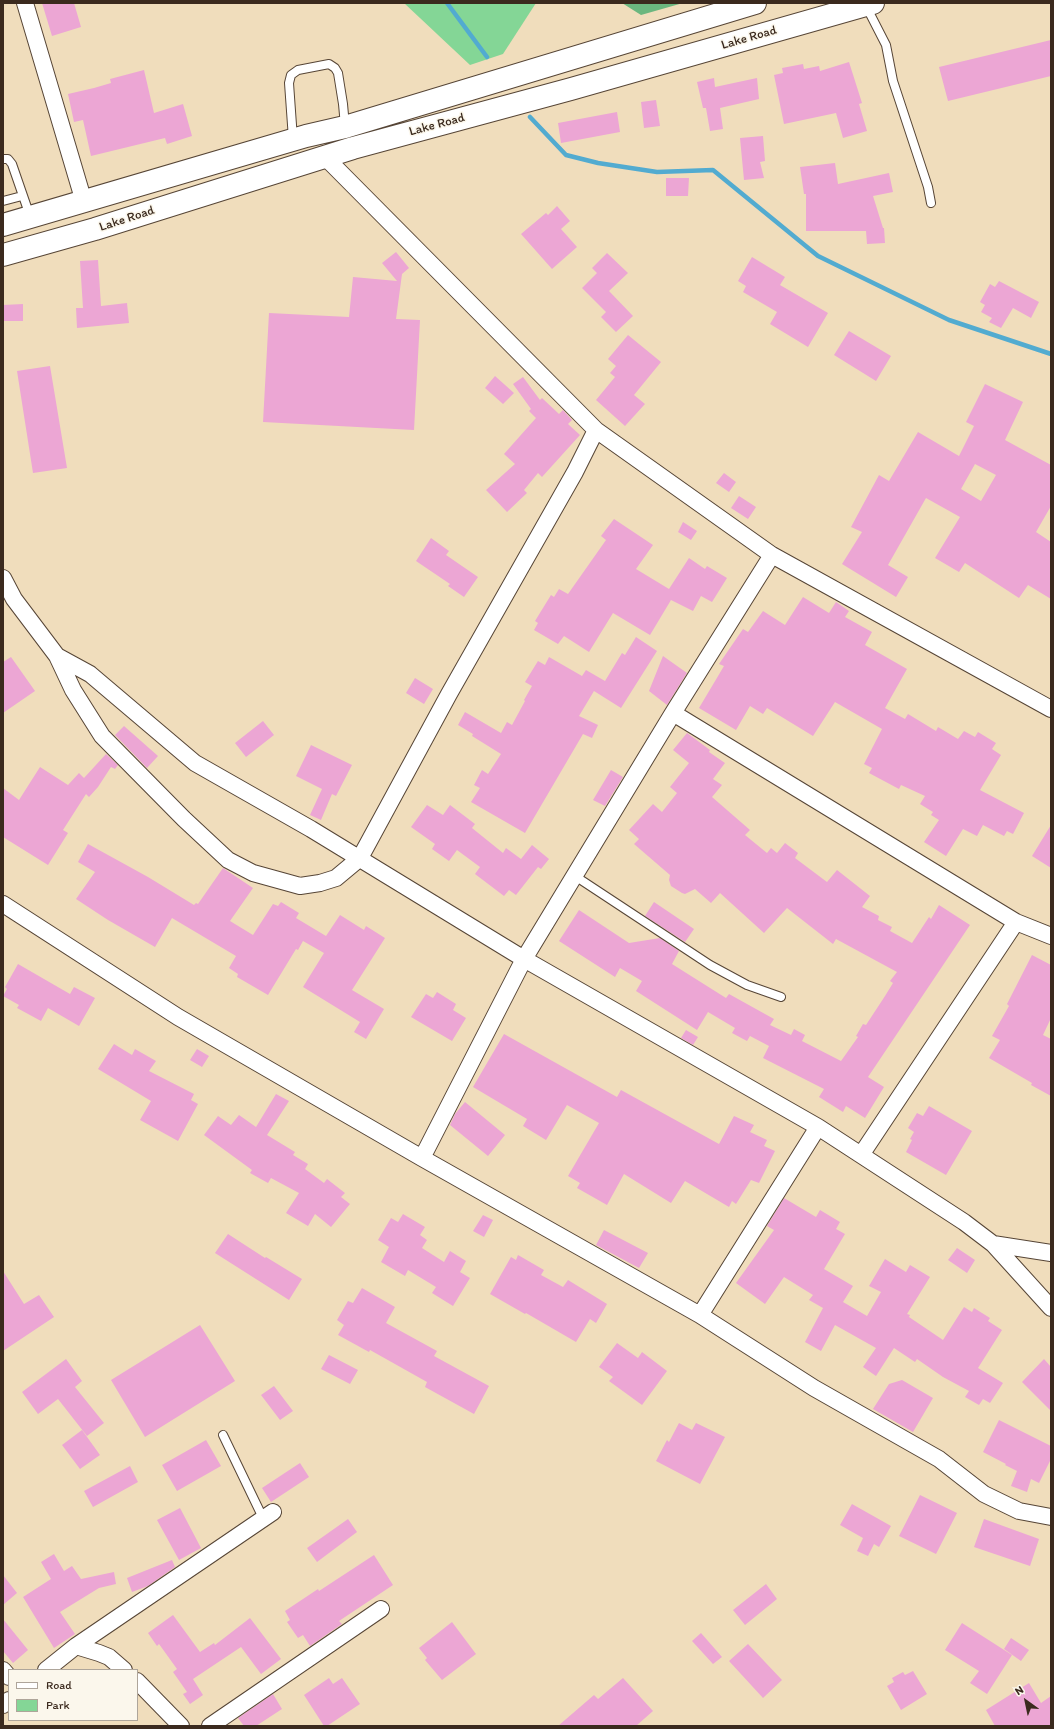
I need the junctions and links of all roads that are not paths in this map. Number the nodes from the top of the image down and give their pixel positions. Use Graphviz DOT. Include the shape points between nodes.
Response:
graph roads {
  1 [pos="24,3"];
  2 [pos="756,3"];
  3 [pos="869,4"];
  4 [pos="345,127"];
  5 [pos="293,140"];
  6 [pos="325,157"];
  7 [pos="3,159"];
  8 [pos="22,196"];
  9 [pos="3,201"];
  10 [pos="84,202"];
  11 [pos="931,203"];
  12 [pos="30,217"];
  13 [pos="3,225"];
  14 [pos="3,255"];
  15 [pos="596,430"];
  16 [pos="772,555"];
  17 [pos="3,578"];
  18 [pos="57,656"];
  19 [pos="1051,709"];
  20 [pos="673,713"];
  21 [pos="360,858"];
  22 [pos="574,876"];
  23 [pos="3,904"];
  24 [pos="1016,922"];
  25 [pos="1051,936"];
  26 [pos="524,959"];
  27 [pos="781,996"];
  28 [pos="818,1127"];
  29 [pos="861,1155"];
  30 [pos="422,1158"];
  31 [pos="993,1244"];
  32 [pos="1051,1254"];
  33 [pos="1051,1308"];
  34 [pos="700,1315"];
  35 [pos="224,1435"];
  36 [pos="268,1515"];
  37 [pos="1051,1517"];
  38 [pos="381,1609"];
  39 [pos="76,1646"];
  40 [pos="47,1669"];
  41 [pos="123,1669"];
  42 [pos="138,1682"];
  43 [pos="181,1726"];
  44 [pos="210,1726"];
  1 -- 10 [label="street"];
  2 -- 4 [label="main road, Lake Road"];
  3 -- 6 [label="main road, Lake Road"];
  3 -- 11 [label="lane" via="886,45 893,81"];
  4 -- 5 [label="main road, Lake Road"];
  4 -- 5 [label="lane" via="344,104 335,68 329,64 298,70 291,75 289,83"];
  5 -- 10 [label="main road, Lake Road"];
  6 -- 14 [label="main road, Lake Road"];
  6 -- 15 [label="street"];
  7 -- 8 [label="lane" via="8,159 12,164"];
  8 -- 9 [label="lane"];
  8 -- 12 [label="lane"];
  10 -- 12 [label="main road, Lake Road"];
  12 -- 13 [label="main road, Lake Road"];
  15 -- 16 [label="street"];
  15 -- 21 [label="street"];
  16 -- 19 [label="street"];
  16 -- 20 [label="street"];
  17 -- 18 [label="street" via="14,599"];
  18 -- 21 [label="street" via="90,674 195,763"];
  18 -- 21 [label="street" via="72,690 102,736 184,820 228,860 252,873 300,886 336,878"];
  20 -- 22 [label="street"];
  20 -- 24 [label="street"];
  21 -- 26 [label="street"];
  22 -- 26 [label="street"];
  22 -- 27 [label="lane" via="710,965 747,985"];
  23 -- 30 [label="street" via="178,1017"];
  24 -- 25 [label="street"];
  24 -- 29 [label="street"];
  26 -- 28 [label="street"];
  26 -- 30 [label="street"];
  28 -- 29 [label="street"];
  28 -- 34 [label="street"];
  29 -- 31 [label="street" via="964,1222"];
  30 -- 34 [label="street"];
  31 -- 32 [label="street"];
  31 -- 33 [label="street"];
  34 -- 37 [label="street" via="814,1388 939,1459 984,1494 1019,1511"];
  35 -- 36 [label="lane"];
  36 -- 39 [label="street"];
  38 -- 44 [label="street"];
  39 -- 40 [label="street"];
  39 -- 41 [label="street" via="99,1653"];
  42 -- 43 [label="street"];
}
